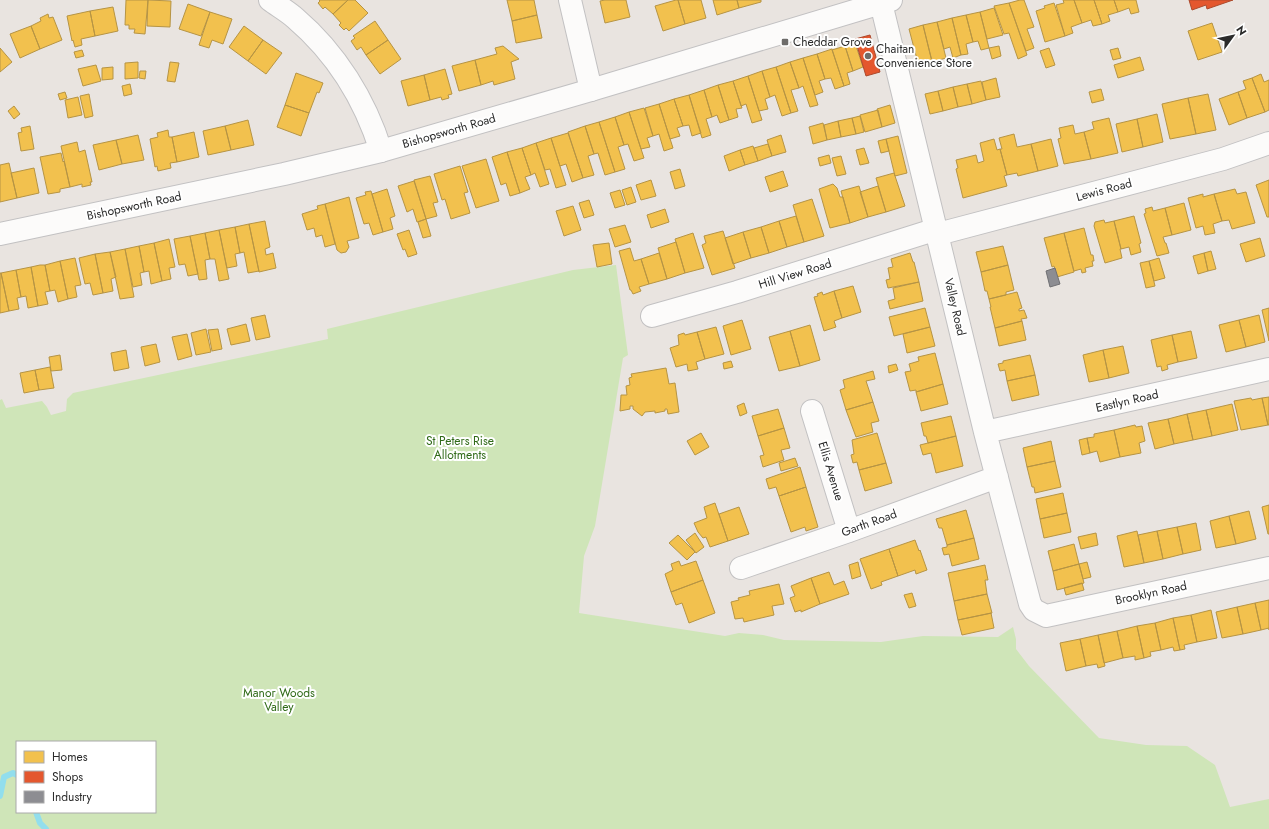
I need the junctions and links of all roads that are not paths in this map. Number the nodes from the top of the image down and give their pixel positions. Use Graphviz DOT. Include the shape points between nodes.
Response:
graph roads {
  1 [pos="270,0"];
  2 [pos="570,0"];
  3 [pos="886,1"];
  4 [pos="591,90"];
  5 [pos="1269,143"];
  6 [pos="381,151"];
  7 [pos="937,232"];
  8 [pos="0,234"];
  9 [pos="652,316"];
  10 [pos="1269,369"];
  11 [pos="812,411"];
  12 [pos="985,432"];
  13 [pos="997,477"];
  14 [pos="849,531"];
  15 [pos="741,568"];
  16 [pos="1269,568"];
  17 [pos="1034,610"];
  1 -- 6 [label="street" via="294,17 322,43 356,90 376,132"];
  2 -- 4 [label="street"];
  3 -- 4 [label="street, Bishopsworth Road"];
  3 -- 7 [label="street, Valley Road"];
  4 -- 6 [label="street, Bishopsworth Road"];
  5 -- 7 [label="street, Lewis Road" via="1223,159"];
  6 -- 8 [label="street, Bishopsworth Road"];
  7 -- 9 [label="street, Hill View Road"];
  7 -- 12 [label="street, Valley Road"];
  10 -- 12 [label="street, Eastlyn Road"];
  11 -- 14 [label="street, Ellis Avenue"];
  12 -- 13 [label="street, Valley Road"];
  13 -- 14 [label="street, Garth Road"];
  13 -- 17 [label="street, Valley Road" via="1030,604"];
  14 -- 15 [label="street, Garth Road"];
  16 -- 17 [label="street, Brooklyn Road" via="1046,616"];
}
